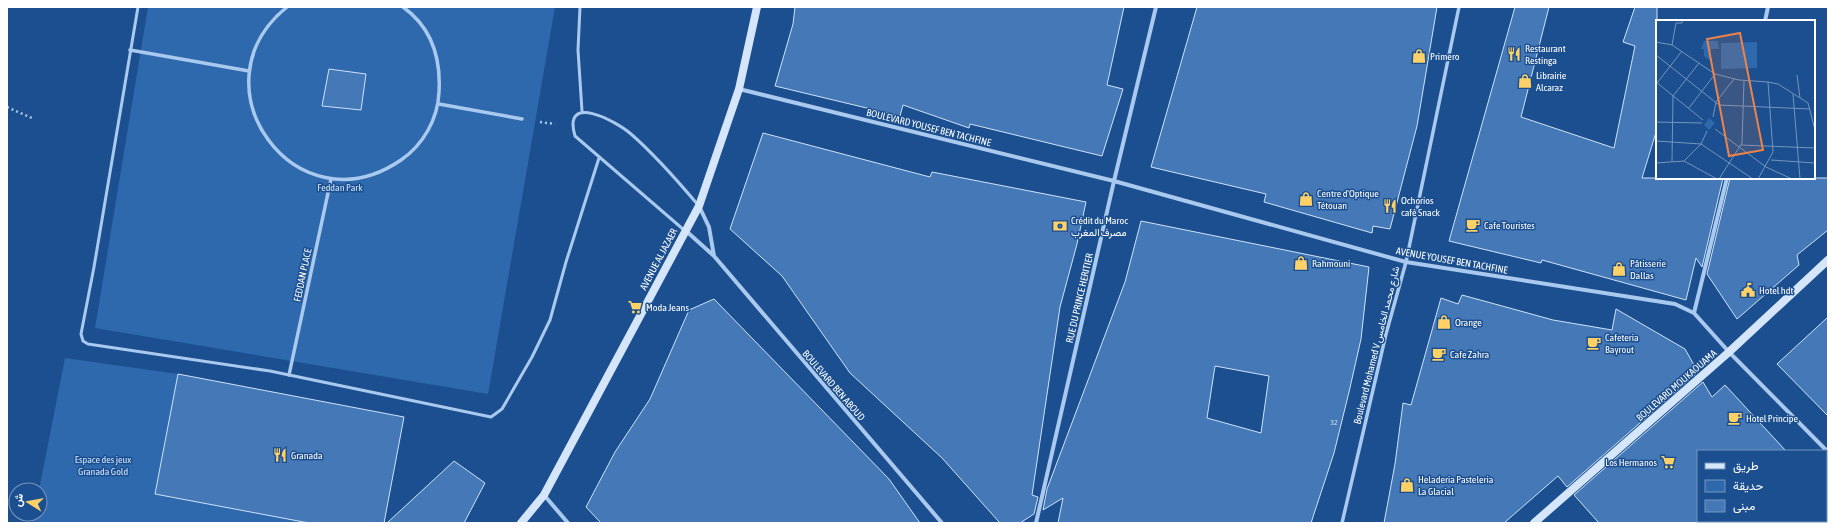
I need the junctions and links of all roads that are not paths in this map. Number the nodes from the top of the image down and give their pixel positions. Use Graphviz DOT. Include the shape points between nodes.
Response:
graph roads {
  1 [pos="138,7"];
  2 [pos="287,7"];
  3 [pos="403,7"];
  4 [pos="580,7"];
  5 [pos="757,7"];
  6 [pos="1156,7"];
  7 [pos="1459,7"];
  8 [pos="1768,7"];
  9 [pos="1765,20"];
  10 [pos="130,50"];
  11 [pos="249,71"];
  12 [pos="739,89"];
  13 [pos="439,104"];
  14 [pos="582,111"];
  15 [pos="522,119"];
  16 [pos="599,158"];
  17 [pos="331,179"];
  18 [pos="1727,179"];
  19 [pos="1114,181"];
  20 [pos="698,206"];
  21 [pos="684,230"];
  22 [pos="714,256"];
  23 [pos="1828,260"];
  24 [pos="1406,262"];
  25 [pos="1694,313"];
  26 [pos="1729,352"];
  27 [pos="289,375"];
  28 [pos="1826,450"];
  29 [pos="544,495"];
  30 [pos="521,523"];
  31 [pos="568,523"];
  32 [pos="942,523"];
  33 [pos="1036,523"];
  34 [pos="1342,523"];
  35 [pos="1534,523"];
  1 -- 10 [label="lane"];
  2 -- 11 [label="street" via="274,17 257,42"];
  3 -- 13 [label="street" via="413,14 432,41 441,72"];
  4 -- 14 [label="lane" via="578,50"];
  5 -- 12 [label="main road, AVENUE AL JAZAER"];
  6 -- 19 [label="street, RUE DU PRINCE HERITIER"];
  7 -- 24 [label="street, Boulevard Mohamed V شارع محمد الخامس"];
  8 -- 9 [label="street"];
  10 -- 11 [label="street"];
  10 -- 27 [label="lane" via="81,334 83,341 88,344 270,370"];
  11 -- 17 [label="street" via="250,101 260,129 278,153 302,170"];
  12 -- 19 [label="street, BOULEVARD YOUSEF BEN TACHFINE"];
  12 -- 20 [label="main road, AVENUE AL JAZAER"];
  13 -- 15 [label="street"];
  13 -- 17 [label="street" via="428,131 411,154 387,170 360,179"];
  14 -- 16 [label="lane" via="574,118 575,136"];
  14 -- 20 [label="lane" via="604,117 630,133 673,175"];
  16 -- 21 [label="lane"];
  16 -- 27 [label="lane" via="550,320 502,408 491,417"];
  17 -- 27 [label="street, FEDDAN PLACE"];
  18 -- 25 [label="street"];
  19 -- 24 [label="street, AVENUE YOUSEF BEN TACHFINE"];
  19 -- 33 [label="street, RUE DU PRINCE HERITIER"];
  20 -- 21 [label="main road, AVENUE AL JAZAER"];
  20 -- 22 [label="street" via="709,227"];
  21 -- 22 [label="street, BOULEVARD BEN ABOUD"];
  21 -- 29 [label="main road, AVENUE AL JAZAER"];
  22 -- 32 [label="street, BOULEVARD BEN ABOUD"];
  23 -- 26 [label="main road, BOULEVARD MOUKAOUAMA"];
  24 -- 25 [label="street, AVENUE YOUSEF BEN TACHFINE" via="1675,304"];
  24 -- 34 [label="street, Boulevard Mohamed V شارع محمد الخامس" via="1386,334"];
  25 -- 26 [label="street, AVENUE YOUSEF BEN TACHFINE"];
  26 -- 28 [label="street, AVENUE YOUSEF BEN TACHFINE"];
  26 -- 35 [label="main road, BOULEVARD MOUKAOUAMA"];
  29 -- 30 [label="main road, AVENUE AL JAZAER"];
  29 -- 31 [label="street"];
}
